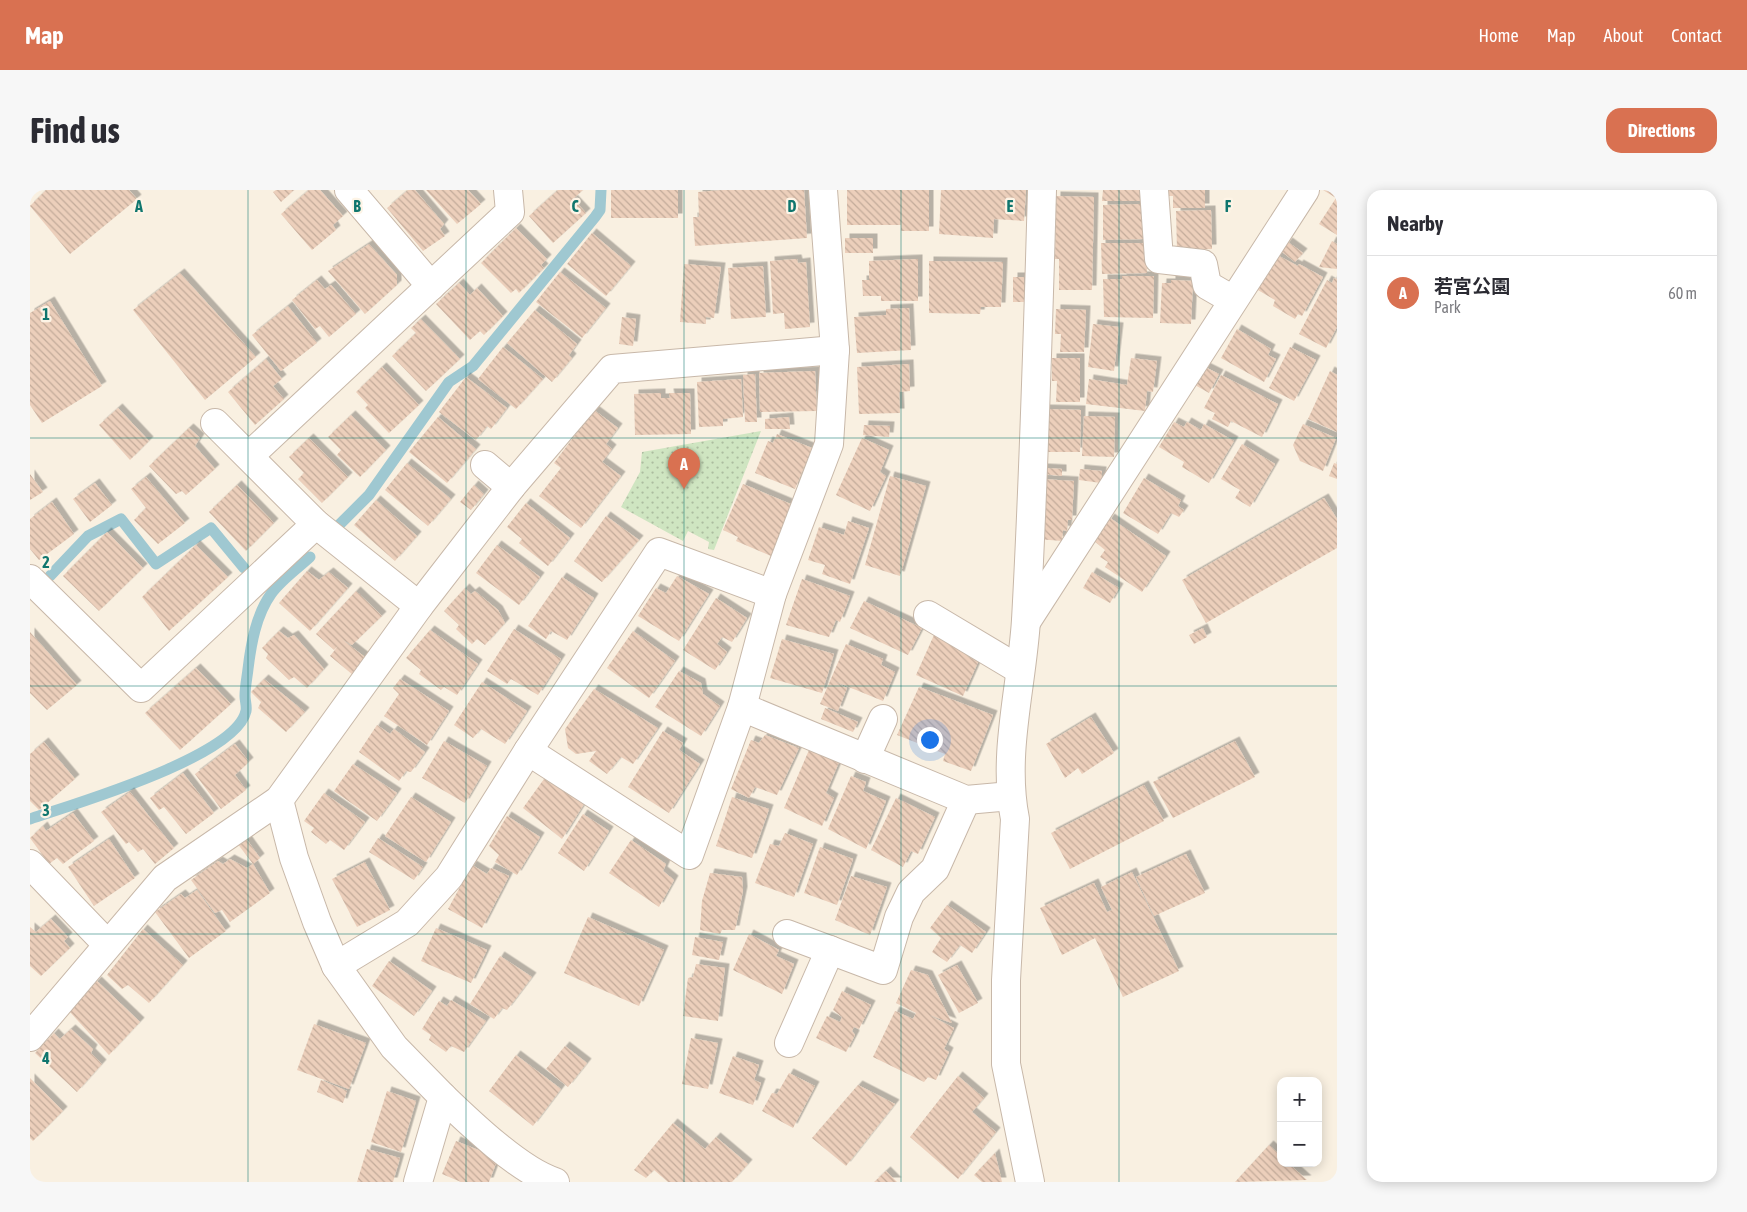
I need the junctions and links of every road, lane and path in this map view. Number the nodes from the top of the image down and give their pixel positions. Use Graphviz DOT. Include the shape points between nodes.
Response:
graph roads {
  1 [pos="349,190"];
  2 [pos="508,190"];
  3 [pos="823,190"];
  4 [pos="1042,190"];
  5 [pos="1154,190"];
  6 [pos="1305,190"];
  7 [pos="431,286"];
  8 [pos="1233,300"];
  9 [pos="835,350"];
  10 [pos="215,423"];
  11 [pos="249,456"];
  12 [pos="485,465"];
  13 [pos="511,487"];
  14 [pos="316,524"];
  15 [pos="30,579"];
  16 [pos="772,594"];
  17 [pos="419,606"];
  18 [pos="928,615"];
  19 [pos="1026,622"];
  20 [pos="1020,670"];
  21 [pos="742,707"];
  22 [pos="883,719"];
  23 [pos="528,751"];
  24 [pos="865,759"];
  25 [pos="1010,796"];
  26 [pos="279,800"];
  27 [pos="966,800"];
  28 [pos="30,864"];
  29 [pos="787,934"];
  30 [pos="107,944"];
  31 [pos="830,950"];
  32 [pos="336,966"];
  33 [pos="30,1037"];
  34 [pos="789,1043"];
  35 [pos="443,1097"];
  36 [pos="418,1182"];
  37 [pos="555,1182"];
  38 [pos="1030,1182"];
  1 -- 7 [label="street"];
  2 -- 7 [label="street" via="510,212"];
  3 -- 9 [label="street"];
  4 -- 19 [label="street"];
  5 -- 8 [label="street" via="1159,259 1203,264 1207,284"];
  6 -- 8 [label="street"];
  7 -- 11 [label="street"];
  8 -- 19 [label="street"];
  9 -- 13 [label="street" via="612,369"];
  9 -- 16 [label="street" via="829,444"];
  10 -- 11 [label="street"];
  11 -- 14 [label="street"];
  12 -- 13 [label="street"];
  13 -- 17 [label="street"];
  14 -- 15 [label="street" via="140,688"];
  14 -- 17 [label="street"];
  16 -- 21 [label="street"];
  16 -- 23 [label="street" via="659,552"];
  17 -- 26 [label="street"];
  18 -- 20 [label="street"];
  19 -- 20 [label="street"];
  20 -- 25 [label="street"];
  21 -- 23 [label="street" via="689,855"];
  21 -- 24 [label="street"];
  22 -- 24 [label="street"];
  23 -- 32 [label="street" via="449,877 407,923"];
  24 -- 27 [label="street"];
  25 -- 27 [label="street"];
  25 -- 38 [label="street" via="1015,819 1006,980 1006,1064"];
  26 -- 30 [label="street" via="165,878"];
  26 -- 32 [label="street" via="294,858 316,922"];
  27 -- 31 [label="street" via="935,869 911,892 899,917 883,970"];
  28 -- 30 [label="street"];
  29 -- 31 [label="street"];
  30 -- 33 [label="street"];
  31 -- 34 [label="street"];
  32 -- 35 [label="street" via="394,1047"];
  35 -- 36 [label="street"];
  35 -- 37 [label="street" via="525,1167"];
}
